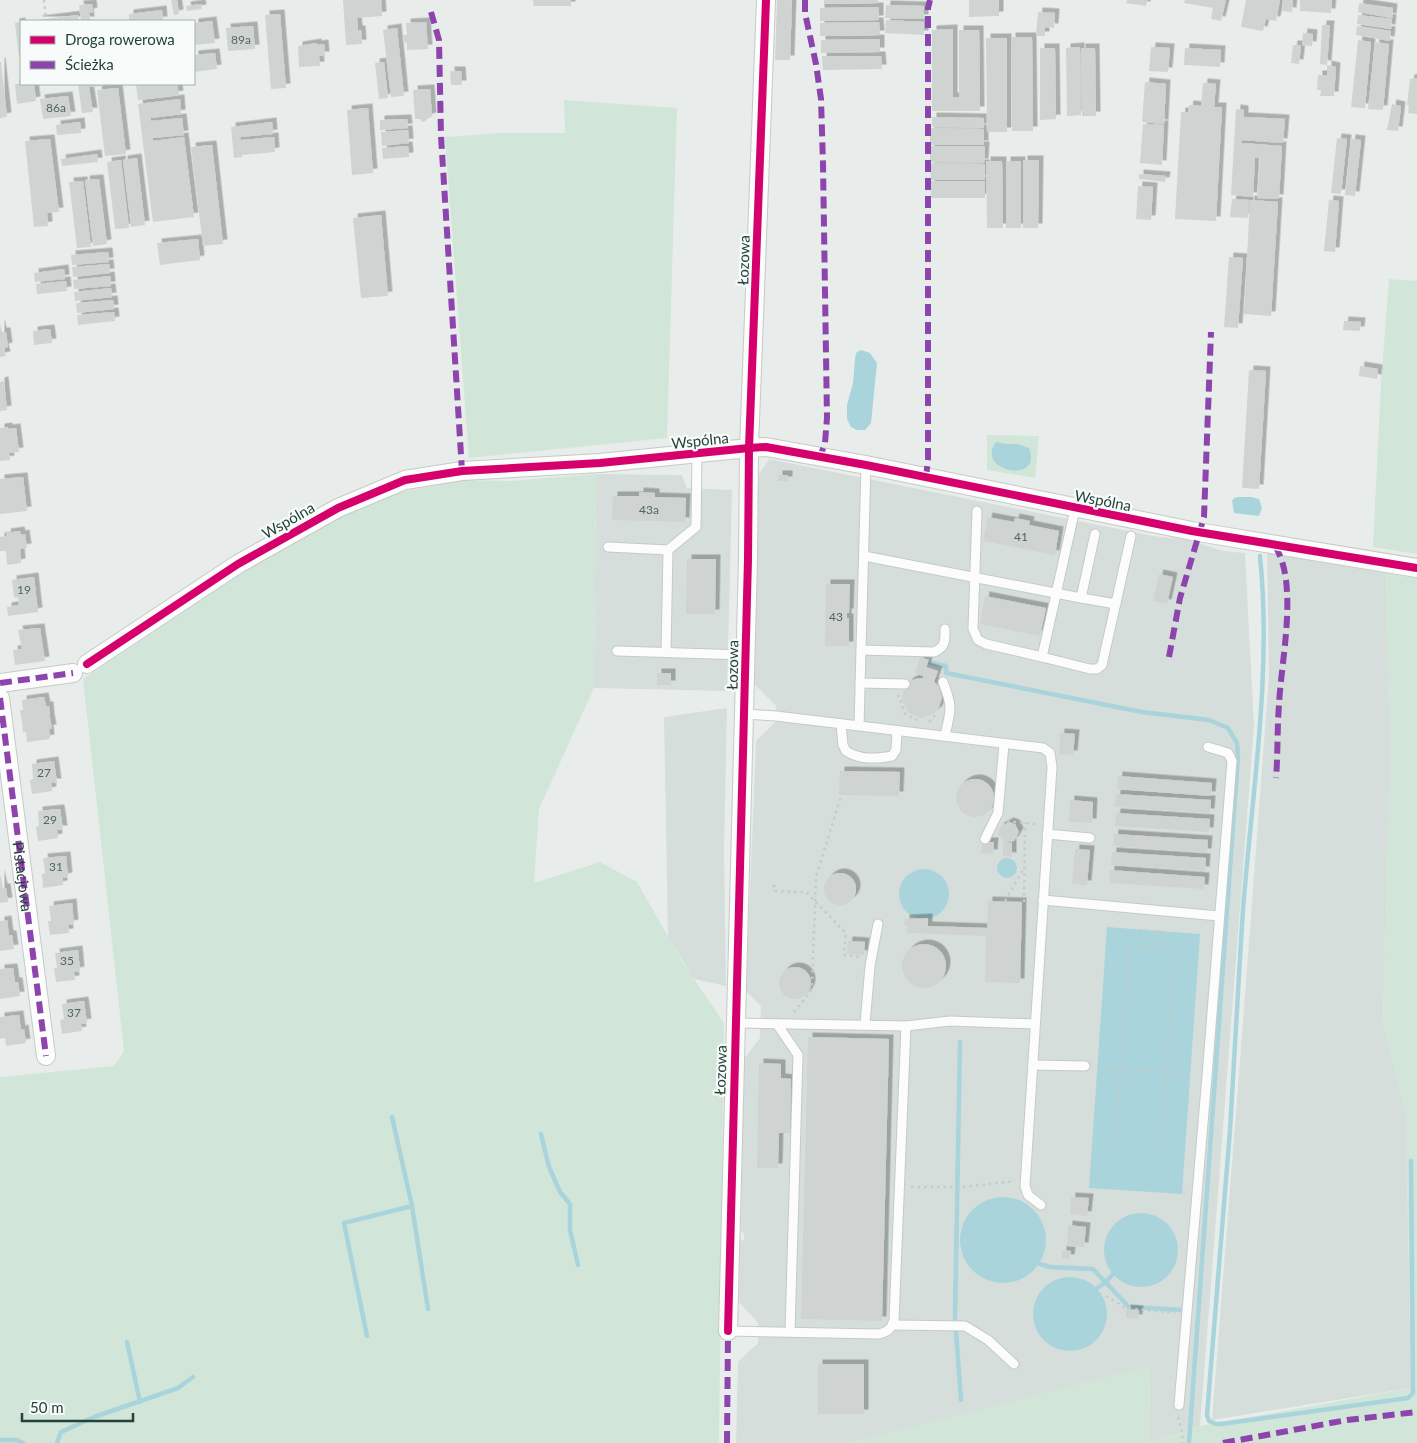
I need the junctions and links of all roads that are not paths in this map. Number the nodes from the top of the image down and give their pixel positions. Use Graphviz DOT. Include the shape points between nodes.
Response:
graph roads {
  1 [pos="766,0"];
  2 [pos="749,448"];
  3 [pos="697,454"];
  4 [pos="866,465"];
  5 [pos="1075,509"];
  6 [pos="977,511"];
  7 [pos="1095,534"];
  8 [pos="1131,536"];
  9 [pos="608,547"];
  10 [pos="668,550"];
  11 [pos="864,556"];
  12 [pos="1417,568"];
  13 [pos="975,576"];
  14 [pos="1056,593"];
  15 [pos="1081,598"];
  16 [pos="1116,604"];
  17 [pos="945,629"];
  18 [pos="861,650"];
  19 [pos="617,651"];
  20 [pos="666,652"];
  21 [pos="746,655"];
  22 [pos="1042,657"];
  23 [pos="943,682"];
  24 [pos="0,683"];
  25 [pos="860,683"];
  26 [pos="905,684"];
  27 [pos="0,698"];
  28 [pos="744,714"];
  29 [pos="841,724"];
  30 [pos="859,726"];
  31 [pos="897,731"];
  32 [pos="945,736"];
  33 [pos="1004,744"];
  34 [pos="1208,747"];
  35 [pos="1048,829"];
  36 [pos="1090,838"];
  37 [pos="985,839"];
  38 [pos="1043,900"];
  39 [pos="1219,916"];
  40 [pos="878,924"];
  41 [pos="736,1023"];
  42 [pos="780,1024"];
  43 [pos="865,1024"];
  44 [pos="1035,1024"];
  45 [pos="906,1026"];
  46 [pos="46,1056"];
  47 [pos="1033,1065"];
  48 [pos="1085,1066"];
  49 [pos="1041,1205"];
  50 [pos="893,1325"];
  51 [pos="728,1330"];
  52 [pos="790,1332"];
  53 [pos="1014,1364"];
  54 [pos="1179,1405"];
  1 -- 2 [label="street, Łozowa"];
  2 -- 3 [label="street, Wspólna"];
  2 -- 4 [label="street, Wspólna" via="766,447"];
  2 -- 21 [label="street, Łozowa"];
  3 -- 10 [label="lane" via="696,527"];
  3 -- 24 [label="street, Wspólna" via="462,471 405,480 338,508 238,564 80,668"];
  4 -- 5 [label="street, Wspólna"];
  4 -- 11 [label="lane"];
  5 -- 12 [label="street, Wspólna" via="1245,541"];
  5 -- 14 [label="lane"];
  6 -- 13 [label="lane"];
  7 -- 15 [label="lane"];
  8 -- 16 [label="lane"];
  9 -- 10 [label="lane"];
  10 -- 20 [label="lane"];
  11 -- 13 [label="lane"];
  11 -- 18 [label="lane"];
  13 -- 14 [label="lane"];
  13 -- 22 [label="lane" via="973,629 978,640"];
  14 -- 15 [label="lane"];
  14 -- 22 [label="lane"];
  15 -- 16 [label="lane"];
  16 -- 22 [label="lane" via="1102,665 1097,669"];
  17 -- 18 [label="lane" via="945,642 934,652"];
  18 -- 25 [label="lane"];
  19 -- 20 [label="lane"];
  20 -- 21 [label="lane"];
  21 -- 28 [label="street, Łozowa"];
  23 -- 32 [label="lane" via="951,707"];
  25 -- 26 [label="lane"];
  25 -- 30 [label="lane"];
  27 -- 46 [label="street, Pistacjowa"];
  28 -- 29 [label="lane"];
  28 -- 41 [label="street, Łozowa"];
  29 -- 30 [label="lane"];
  29 -- 31 [label="lane" via="846,751 862,758 892,756 896,750"];
  30 -- 31 [label="lane"];
  31 -- 32 [label="lane"];
  32 -- 33 [label="lane"];
  33 -- 35 [label="lane" via="1043,748 1050,753"];
  33 -- 37 [label="lane" via="998,813"];
  34 -- 39 [label="lane" via="1228,753 1232,761"];
  35 -- 36 [label="lane"];
  35 -- 38 [label="lane"];
  38 -- 39 [label="lane"];
  38 -- 44 [label="lane"];
  39 -- 54 [label="lane"];
  40 -- 43 [label="lane" via="870,966"];
  41 -- 42 [label="lane"];
  41 -- 51 [label="street, Łozowa"];
  42 -- 43 [label="lane"];
  42 -- 52 [label="lane" via="798,1055"];
  43 -- 45 [label="lane"];
  44 -- 45 [label="lane" via="950,1021"];
  44 -- 47 [label="lane"];
  45 -- 50 [label="lane"];
  47 -- 48 [label="lane"];
  47 -- 49 [label="lane" via="1025,1186 1028,1195"];
  50 -- 52 [label="lane" via="878,1334"];
  50 -- 53 [label="lane" via="965,1326 988,1340"];
  51 -- 52 [label="lane"];
}
